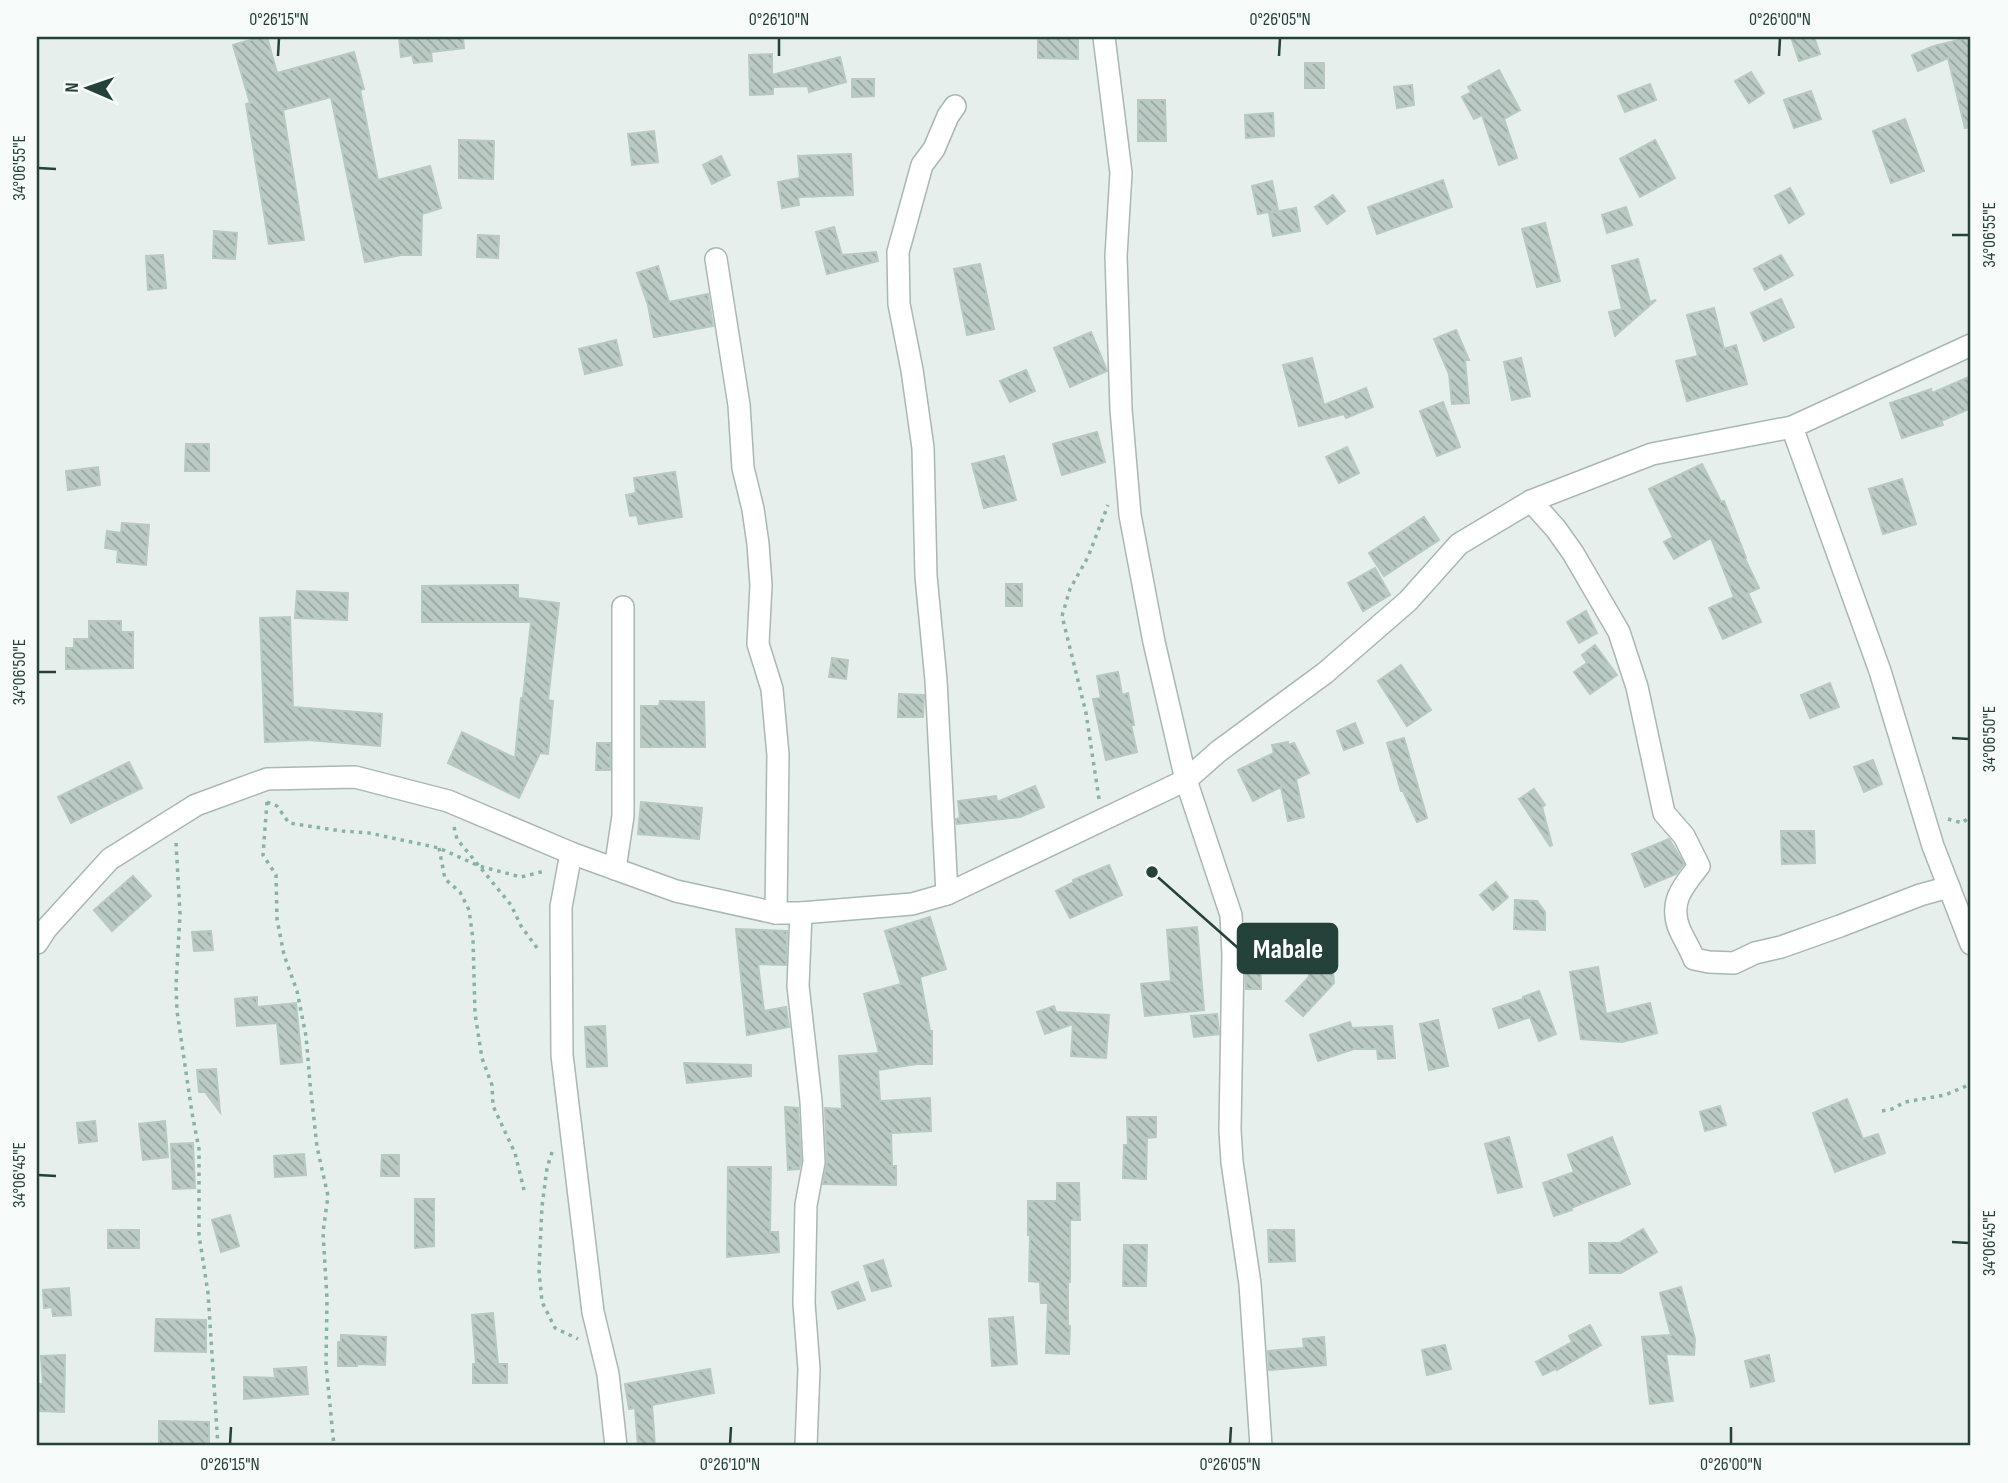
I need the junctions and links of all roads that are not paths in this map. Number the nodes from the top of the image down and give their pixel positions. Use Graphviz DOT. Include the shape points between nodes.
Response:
graph roads {
  1 [pos="1104,37"];
  2 [pos="955,106"];
  3 [pos="716,259"];
  4 [pos="1971,345"];
  5 [pos="1792,427"];
  6 [pos="1531,502"];
  7 [pos="623,607"];
  8 [pos="1186,780"];
  9 [pos="572,853"];
  10 [pos="615,869"];
  11 [pos="1949,887"];
  12 [pos="947,894"];
  13 [pos="776,913"];
  14 [pos="801,913"];
  15 [pos="37,943"];
  16 [pos="1971,944"];
  17 [pos="616,1446"];
  18 [pos="806,1446"];
  19 [pos="1261,1446"];
  1 -- 8 [label="street" via="1121,173 1116,256 1130,515"];
  2 -- 12 [label="street" via="922,165 898,252 899,303 923,448 926,576"];
  3 -- 13 [label="street" via="739,405 743,468 758,544 758,644 772,689 778,755"];
  4 -- 5 [label="street"];
  5 -- 6 [label="street" via="1652,454"];
  5 -- 11 [label="street" via="1880,671"];
  6 -- 8 [label="street" via="1459,544 1408,601 1325,673"];
  6 -- 11 [label="street" via="1573,553 1619,632 1637,687 1664,813 1684,836 1699,866 1674,906 1694,959 1734,962"];
  7 -- 10 [label="street" via="623,816"];
  8 -- 12 [label="street"];
  8 -- 19 [label="street" via="1231,915 1230,1137 1250,1284"];
  9 -- 10 [label="street"];
  9 -- 15 [label="street" via="448,801 355,777 267,779 196,805 110,859"];
  9 -- 17 [label="street" via="561,907 562,1055 593,1312 608,1374"];
  10 -- 13 [label="street" via="676,891"];
  11 -- 16 [label="street"];
  12 -- 14 [label="street" via="912,904"];
  13 -- 14 [label="street"];
  14 -- 18 [label="street" via="799,986 814,1163 806,1205"];
}
